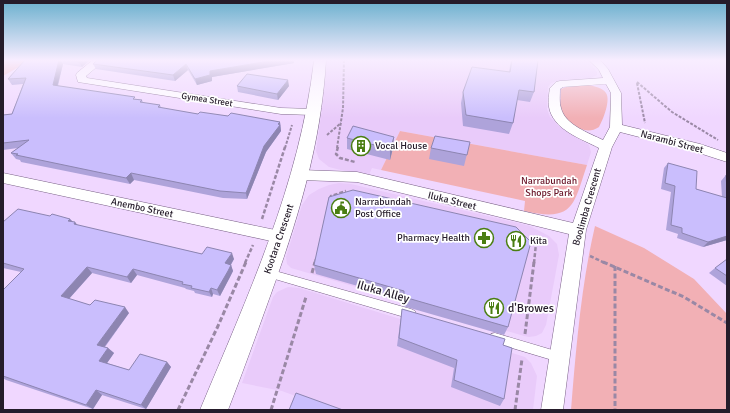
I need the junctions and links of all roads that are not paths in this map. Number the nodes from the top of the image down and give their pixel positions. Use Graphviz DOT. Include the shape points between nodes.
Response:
graph roads {
  1 [pos="82,79"];
  2 [pos="314,79"];
  3 [pos="610,81"];
  4 [pos="304,112"];
  5 [pos="616,127"];
  6 [pos="606,147"];
  7 [pos="727,158"];
  8 [pos="301,175"];
  9 [pos="3,178"];
  10 [pos="578,230"];
  11 [pos="280,237"];
  12 [pos="267,272"];
  13 [pos="424,318"];
  14 [pos="485,336"];
  15 [pos="560,357"];
  16 [pos="214,410"];
  17 [pos="552,410"];
  1 -- 4 [label="street, Gymea Street" via="269,110"];
  2 -- 4 [label="street, Kootara Crescent"];
  3 -- 5 [label="street, Boolimba Crescent" via="616,93"];
  3 -- 6 [label="street" via="560,84 555,88 554,109 561,121"];
  4 -- 8 [label="street, Kootara Crescent"];
  5 -- 6 [label="street, Boolimba Crescent"];
  5 -- 7 [label="street, Narambi Street"];
  6 -- 10 [label="street, Boolimba Crescent"];
  8 -- 10 [label="street, Iluka Street" via="357,177"];
  8 -- 11 [label="street, Kootara Crescent"];
  9 -- 11 [label="street, Anembo Street"];
  10 -- 15 [label="street, Boolimba Crescent"];
  11 -- 12 [label="street, Kootara Crescent"];
  12 -- 13 [label="lane, Iluka Alley"];
  12 -- 16 [label="street, Kootara Crescent"];
  14 -- 15 [label="lane"];
  15 -- 17 [label="street, Boolimba Crescent"];
}
